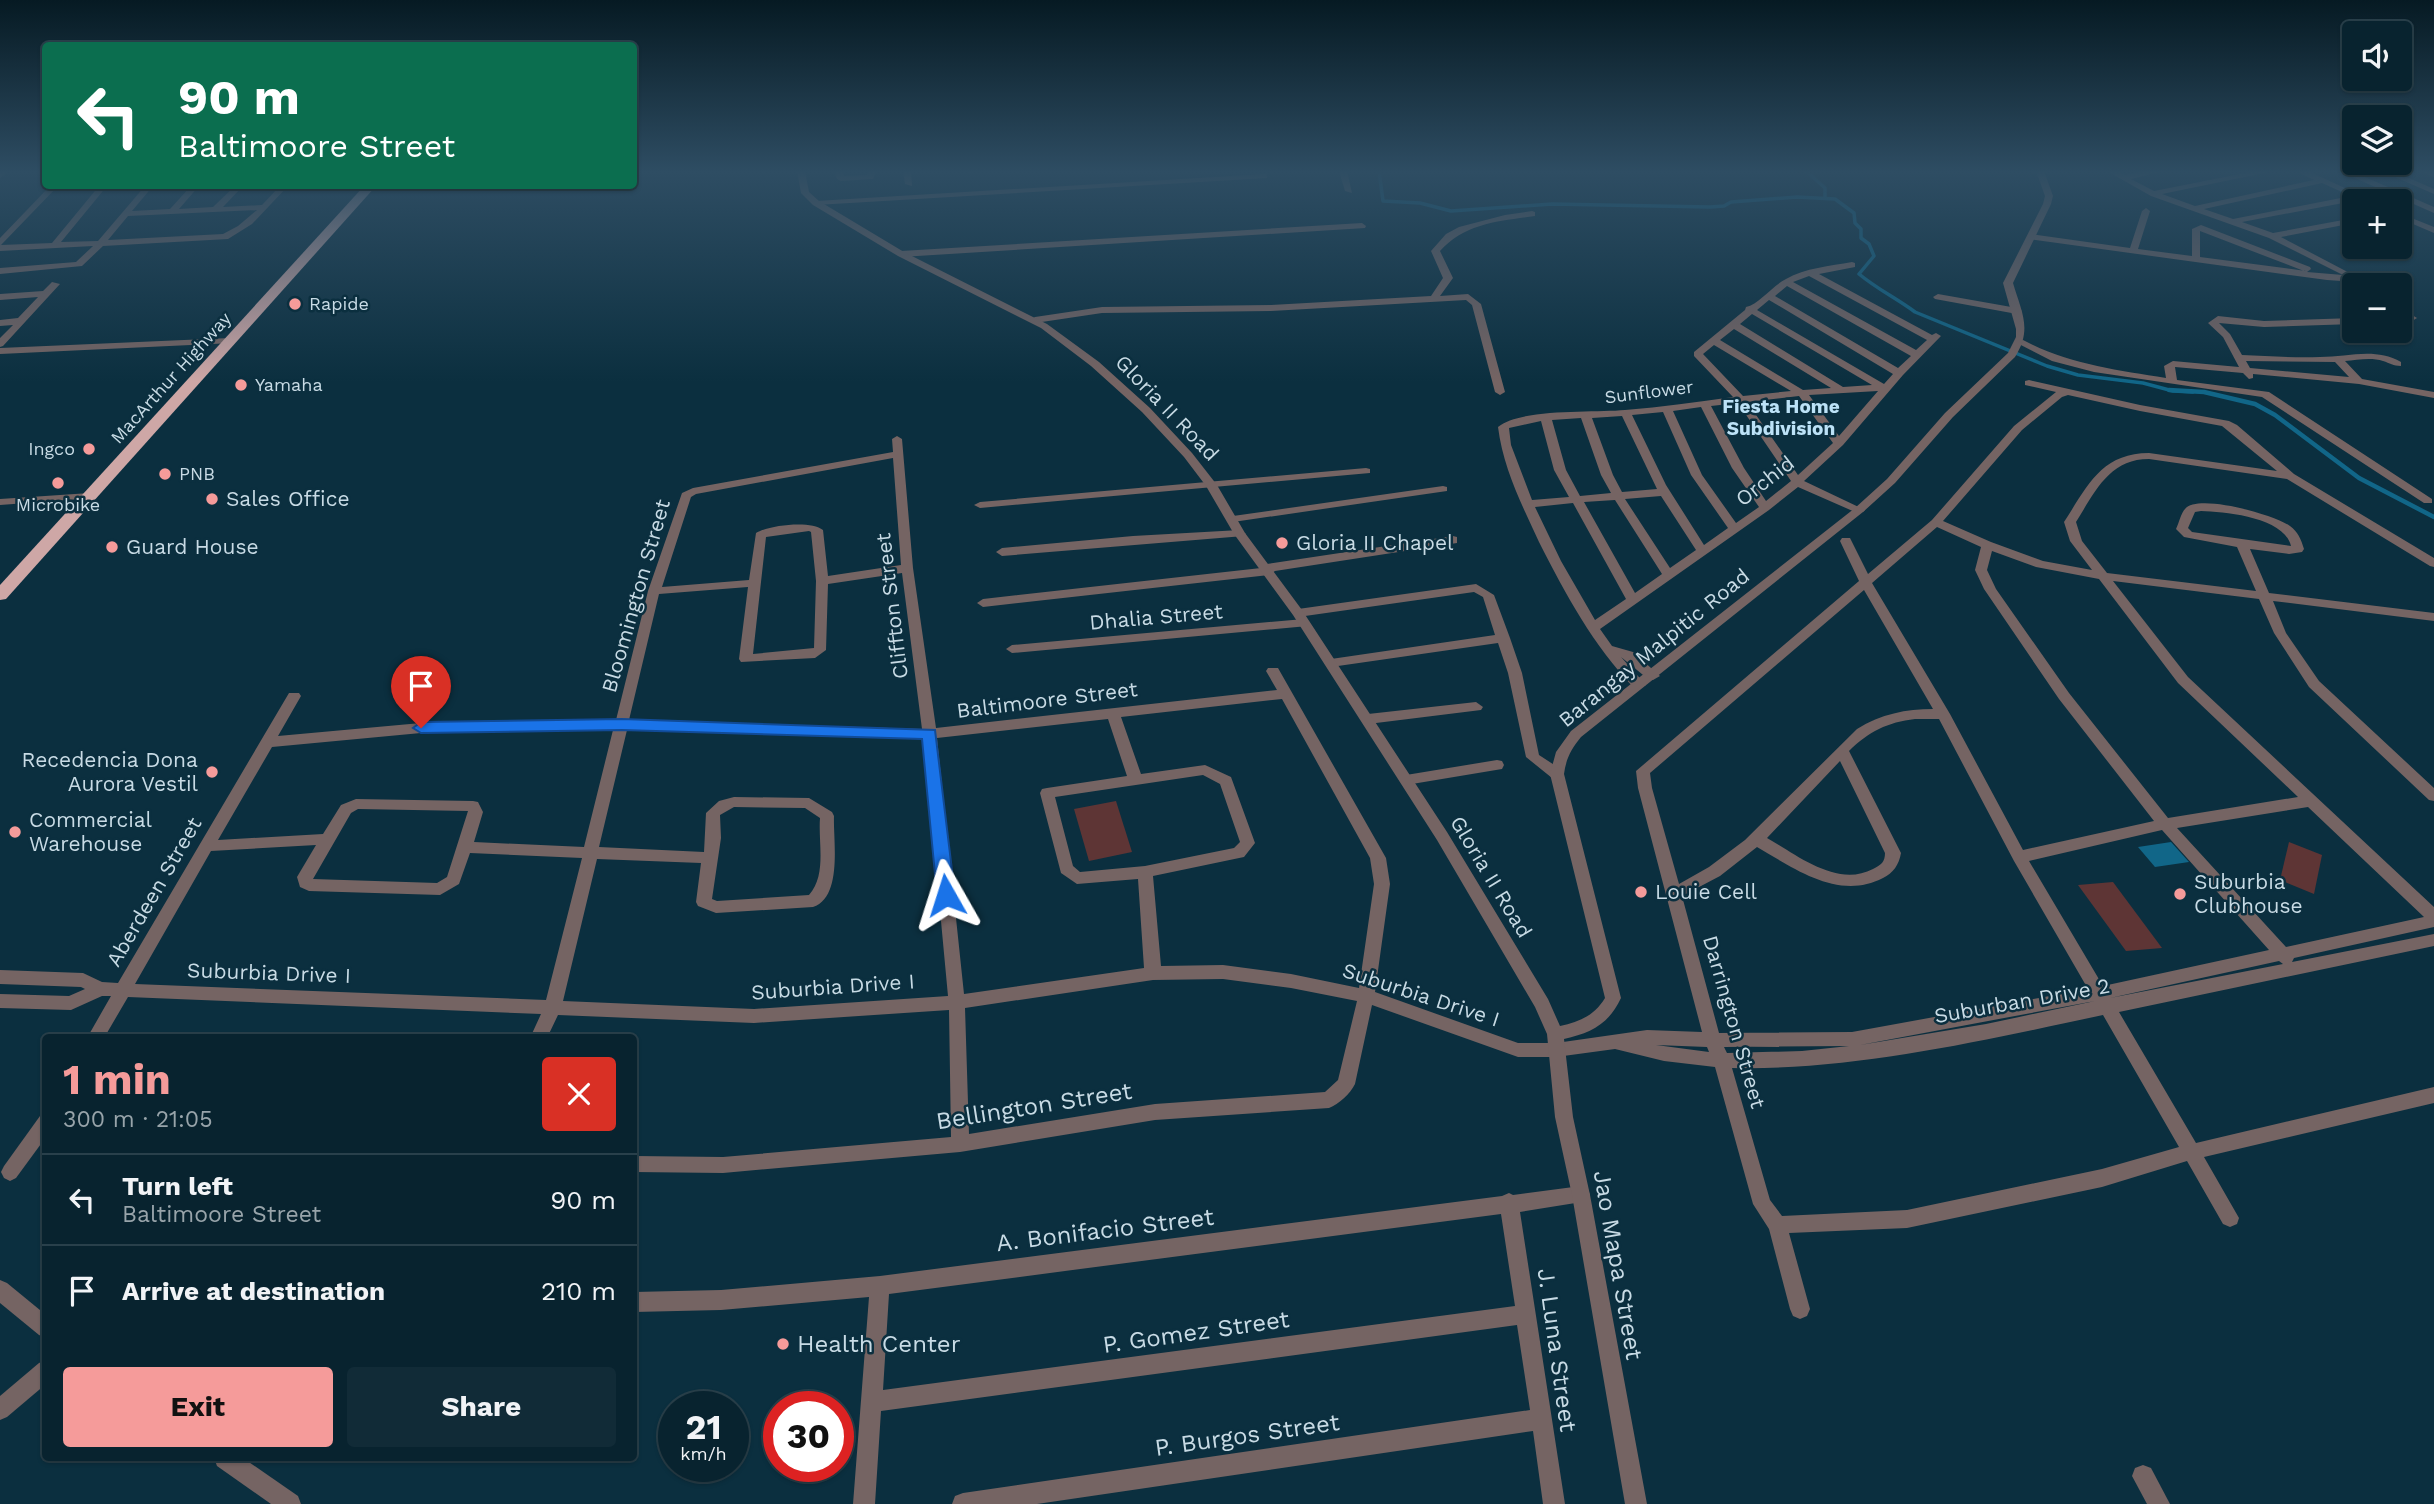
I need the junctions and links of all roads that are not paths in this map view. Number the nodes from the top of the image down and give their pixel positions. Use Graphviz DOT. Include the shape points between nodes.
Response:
graph roads {
  1 [pos="99,241"];
  2 [pos="103,241"];
  3 [pos="320,241"];
  4 [pos="880,241"];
  5 [pos="1112,241"];
  6 [pos="1444,241"];
  7 [pos="2029,241"];
  8 [pos="2062,241"];
  9 [pos="2136,241"];
  10 [pos="2196,241"];
  11 [pos="2237,241"];
  12 [pos="2282,241"];
  13 [pos="56,243"];
  14 [pos="0,246"];
  15 [pos="2133,251"];
  16 [pos="901,254"];
  17 [pos="2196,260"];
  18 [pos="1852,265"];
  19 [pos="0,271"];
  20 [pos="1812,274"];
  21 [pos="2327,277"];
  22 [pos="1786,282"];
  23 [pos="55,284"];
  24 [pos="44,294"];
  25 [pos="1767,295"];
  26 [pos="0,297"];
  27 [pos="1435,297"];
  28 [pos="1938,297"];
  29 [pos="1749,309"];
  30 [pos="2017,311"];
  31 [pos="1035,320"];
  32 [pos="19,321"];
  33 [pos="2342,321"];
  34 [pos="0,323"];
  35 [pos="1734,325"];
  36 [pos="230,341"];
  37 [pos="1714,341"];
  38 [pos="0,344"];
  39 [pos="2017,347"];
  40 [pos="0,351"];
  41 [pos="1917,355"];
  42 [pos="2239,358"];
  43 [pos="2337,359"];
  44 [pos="2397,364"];
  45 [pos="2244,370"];
  46 [pos="1899,373"];
  47 [pos="2358,381"];
  48 [pos="2172,382"];
  49 [pos="2029,383"];
  50 [pos="1840,389"];
  51 [pos="1885,389"];
  52 [pos="1500,392"];
  53 [pos="2066,392"];
  54 [pos="1803,394"];
  55 [pos="2265,394"];
  56 [pos="2434,395"];
  57 [pos="1740,399"];
  58 [pos="1704,403"];
  59 [pos="1666,408"];
  60 [pos="1626,413"];
  61 [pos="1586,417"];
  62 [pos="1545,419"];
  63 [pos="1839,443"];
  64 [pos="897,447"];
  65 [pos="1366,471"];
  66 [pos="2290,476"];
  67 [pos="1797,482"];
  68 [pos="1211,485"];
  69 [pos="1444,489"];
  70 [pos="1663,492"];
  71 [pos="90,496"];
  72 [pos="1618,496"];
  73 [pos="1575,499"];
  74 [pos="2428,501"];
  75 [pos="0,502"];
  76 [pos="1527,504"];
  77 [pos="980,505"];
  78 [pos="1765,508"];
  79 [pos="1859,510"];
  80 [pos="1233,519"];
  81 [pos="1936,522"];
  82 [pos="1735,529"];
  83 [pos="1240,534"];
  84 [pos="1453,540"];
  85 [pos="1846,541"];
  86 [pos="2242,544"];
  87 [pos="1987,545"];
  88 [pos="1703,551"];
  89 [pos="1002,552"];
  90 [pos="2434,563"];
  91 [pos="908,568"];
  92 [pos="1268,569"];
  93 [pos="1669,575"];
  94 [pos="2102,576"];
  95 [pos="822,582"];
  96 [pos="754,583"];
  97 [pos="1866,583"];
  98 [pos="654,591"];
  99 [pos="0,595"];
  100 [pos="2263,596"];
  101 [pos="1633,601"];
  102 [pos="983,603"];
  103 [pos="2434,617"];
  104 [pos="1301,618"];
  105 [pos="1592,628"];
  106 [pos="1504,638"];
  107 [pos="1012,649"];
  108 [pos="1331,663"];
  109 [pos="1628,664"];
  110 [pos="1273,671"];
  111 [pos="1653,676"];
  112 [pos="1639,685"];
  113 [pos="1285,694"];
  114 [pos="294,696"];
  115 [pos="1476,707"];
  116 [pos="1113,713"];
  117 [pos="1943,714"];
  118 [pos="1368,719"];
  119 [pos="622,724"];
  120 [pos="930,734"];
  121 [pos="268,742"];
  122 [pos="1842,751"];
  123 [pos="1497,765"];
  124 [pos="1557,774"];
  125 [pos="1135,779"];
  126 [pos="1406,779"];
  127 [pos="2434,795"];
  128 [pos="2309,801"];
  129 [pos="2165,824"];
  130 [pos="329,839"];
  131 [pos="1758,840"];
  132 [pos="207,846"];
  133 [pos="465,847"];
  134 [pos="590,851"];
  135 [pos="2019,857"];
  136 [pos="711,858"];
  137 [pos="1145,872"];
  138 [pos="1674,892"];
  139 [pos="2434,919"];
  140 [pos="2434,940"];
  141 [pos="2282,954"];
  142 [pos="2295,966"];
  143 [pos="1153,973"];
  144 [pos="0,977"];
  145 [pos="100,989"];
  146 [pos="123,990"];
  147 [pos="1366,996"];
  148 [pos="0,1001"];
  149 [pos="2104,1001"];
  150 [pos="957,1002"];
  151 [pos="553,1007"];
  152 [pos="97,1034"];
  153 [pos="540,1034"];
  154 [pos="1713,1041"];
  155 [pos="1556,1042"];
  156 [pos="1614,1042"];
  157 [pos="1722,1062"];
  158 [pos="2434,1094"];
  159 [pos="42,1130"];
  160 [pos="960,1144"];
  161 [pos="2191,1152"];
  162 [pos="637,1164"];
  163 [pos="10,1172"];
  164 [pos="1581,1195"];
  165 [pos="1509,1202"];
  166 [pos="2230,1218"];
  167 [pos="1777,1225"];
  168 [pos="880,1286"];
  169 [pos="0,1290"];
  170 [pos="637,1302"];
  171 [pos="1800,1309"];
  172 [pos="1527,1314"];
  173 [pos="42,1325"];
  174 [pos="42,1373"];
  175 [pos="873,1402"];
  176 [pos="0,1410"];
  177 [pos="1540,1419"];
  178 [pos="229,1461"];
  179 [pos="2143,1476"];
  180 [pos="290,1504"];
  181 [pos="864,1504"];
  182 [pos="963,1504"];
  183 [pos="1554,1504"];
  184 [pos="1636,1504"];
  185 [pos="2159,1504"];
  1 -- 13 [label="street"];
  2 -- 19 [label="street" via="74,265"];
  3 -- 36 [label="highway, MacArthur Highway"];
  4 -- 16 [label="street, Gloria II Road"];
  5 -- 16 [label="street"];
  6 -- 27 [label="street" via="1435,251 1448,278"];
  7 -- 30 [label="street" via="2008,283"];
  8 -- 15 [label="street"];
  9 -- 15 [label="street"];
  10 -- 17 [label="street"];
  11 -- 21 [label="street"];
  12 -- 21 [label="street" via="2356,279"];
  13 -- 14 [label="street"];
  15 -- 17 [label="street"];
  16 -- 31 [label="street, Gloria II Road"];
  17 -- 21 [label="street"];
  18 -- 20 [label="street"];
  20 -- 22 [label="street"];
  20 -- 41 [label="street, Orchid" via="1934,337"];
  22 -- 25 [label="street"];
  22 -- 41 [label="street"];
  23 -- 24 [label="street"];
  24 -- 26 [label="street"];
  24 -- 32 [label="street"];
  25 -- 29 [label="street"];
  25 -- 46 [label="street"];
  27 -- 31 [label="street" via="1271,309 1102,310"];
  27 -- 52 [label="street" via="1474,300"];
  28 -- 30 [label="street"];
  29 -- 35 [label="street"];
  29 -- 51 [label="street"];
  30 -- 39 [label="street" via="2023,324"];
  31 -- 68 [label="street, Gloria II Road" via="1124,389"];
  32 -- 34 [label="street"];
  32 -- 38 [label="street"];
  33 -- 42 [label="street" via="2264,324 2218,319 2213,323"];
  35 -- 37 [label="street"];
  35 -- 50 [label="street"];
  36 -- 40 [label="street"];
  36 -- 71 [label="highway, MacArthur Highway"];
  37 -- 54 [label="street"];
  37 -- 57 [label="street" via="1697,354"];
  39 -- 48 [label="street" via="2070,363"];
  39 -- 79 [label="street, Barangay Malpitic Road"];
  41 -- 46 [label="street, Orchid"];
  42 -- 43 [label="street"];
  42 -- 45 [label="street"];
  43 -- 44 [label="street" via="2381,357"];
  43 -- 47 [label="street"];
  45 -- 47 [label="street"];
  45 -- 48 [label="street" via="2173,365 2169,366"];
  45 -- 55 [label="street"];
  46 -- 51 [label="street, Orchid"];
  47 -- 56 [label="street"];
  48 -- 55 [label="street"];
  49 -- 53 [label="street"];
  50 -- 51 [label="street, Sunflower"];
  50 -- 54 [label="street, Sunflower"];
  51 -- 63 [label="street, Orchid"];
  53 -- 66 [label="street" via="2225,423"];
  53 -- 81 [label="street" via="2018,428"];
  54 -- 57 [label="street, Sunflower"];
  54 -- 63 [label="street"];
  55 -- 74 [label="street"];
  57 -- 58 [label="street, Sunflower"];
  57 -- 67 [label="street"];
  58 -- 59 [label="street, Sunflower"];
  58 -- 78 [label="street"];
  59 -- 60 [label="street, Sunflower"];
  59 -- 82 [label="street" via="1697,475"];
  60 -- 61 [label="street, Sunflower"];
  60 -- 70 [label="street" via="1640,452"];
  61 -- 62 [label="street, Sunflower"];
  61 -- 72 [label="street"];
  62 -- 73 [label="street" via="1560,470"];
  62 -- 76 [label="street, Sunflower" via="1503,426"];
  63 -- 67 [label="street, Orchid"];
  64 -- 91 [label="street, Cliffton Street"];
  64 -- 98 [label="street, Bloomington Street" via="690,491"];
  65 -- 68 [label="street"];
  66 -- 90 [label="street"];
  66 -- 94 [label="street" via="2149,456 2126,458 2096,482 2070,522 2076,541"];
  67 -- 78 [label="street, Orchid"];
  67 -- 79 [label="street"];
  68 -- 77 [label="street"];
  68 -- 80 [label="street, Gloria II Road"];
  69 -- 80 [label="street"];
  70 -- 72 [label="street"];
  70 -- 88 [label="street"];
  71 -- 75 [label="street"];
  71 -- 99 [label="highway, MacArthur Highway"];
  72 -- 73 [label="street"];
  72 -- 93 [label="street"];
  73 -- 76 [label="street"];
  73 -- 101 [label="street"];
  76 -- 105 [label="street"];
  78 -- 82 [label="street, Orchid"];
  79 -- 111 [label="street, Barangay Malpitic Road"];
  80 -- 83 [label="street, Gloria II Road"];
  81 -- 87 [label="street"];
  81 -- 97 [label="street"];
  82 -- 88 [label="street, Orchid"];
  83 -- 89 [label="street"];
  83 -- 92 [label="street, Gloria II Road"];
  84 -- 92 [label="street"];
  85 -- 97 [label="street"];
  86 -- 86 [label="street" via="2188,535 2182,529 2190,509 2200,506 2249,514 2282,526 2299,544 2298,549 2289,550"];
  86 -- 100 [label="street"];
  87 -- 94 [label="street" via="2040,564"];
  87 -- 129 [label="street" via="1981,570 1990,589 2064,696"];
  88 -- 93 [label="street, Orchid"];
  91 -- 95 [label="street"];
  91 -- 120 [label="street, Cliffton Street"];
  92 -- 102 [label="street"];
  92 -- 104 [label="street, Gloria II Road"];
  93 -- 101 [label="street, Orchid"];
  94 -- 100 [label="street"];
  94 -- 128 [label="street" via="2183,680"];
  95 -- 96 [label="street" via="817,530 810,527 760,535"];
  95 -- 96 [label="street" via="819,652 751,660 745,655"];
  96 -- 98 [label="street"];
  97 -- 117 [label="street"];
  97 -- 138 [label="street, Darrington Street" via="1643,771"];
  98 -- 119 [label="street, Bloomington Street"];
  100 -- 103 [label="street"];
  100 -- 127 [label="street" via="2280,633 2314,684"];
  101 -- 105 [label="street, Orchid"];
  104 -- 106 [label="street, Dhalia Street" via="1476,588 1488,595"];
  104 -- 107 [label="street, Dhalia Street"];
  104 -- 108 [label="street, Gloria II Road"];
  105 -- 109 [label="street" via="1607,649 1628,655"];
  106 -- 108 [label="street"];
  106 -- 124 [label="street, Dhalia Street" via="1534,757"];
  108 -- 118 [label="street, Gloria II Road"];
  109 -- 111 [label="street"];
  109 -- 112 [label="street"];
  110 -- 113 [label="street, Bellington Street"];
  111 -- 112 [label="street, Barangay Malpitic Road"];
  112 -- 124 [label="street, Barangay Malpitic Road" via="1576,734 1557,761"];
  113 -- 116 [label="street, Baltimoore Street"];
  113 -- 147 [label="street, Bellington Street" via="1378,858 1382,884"];
  114 -- 121 [label="street, Aberdeen Street"];
  115 -- 118 [label="street"];
  116 -- 120 [label="street, Baltimoore Street"];
  116 -- 125 [label="street"];
  117 -- 122 [label="street" via="1903,714 1869,728"];
  117 -- 135 [label="street"];
  118 -- 126 [label="street, Gloria II Road"];
  119 -- 120 [label="street, Baltimoore Street"];
  119 -- 121 [label="street, Baltimoore Street" via="399,729"];
  119 -- 134 [label="street, Bloomington Street"];
  120 -- 150 [label="street, Cliffton Street"];
  121 -- 132 [label="street, Aberdeen Street"];
  122 -- 131 [label="street"];
  122 -- 131 [label="street" via="1893,853 1890,866 1877,876 1835,880"];
  123 -- 126 [label="street"];
  124 -- 155 [label="street" via="1613,998 1606,1013"];
  125 -- 137 [label="street" via="1050,791 1046,796 1070,873 1077,878"];
  125 -- 137 [label="street" via="1205,770 1217,774 1226,781 1248,843 1239,853"];
  126 -- 155 [label="street, Gloria II Road" via="1542,1004"];
  128 -- 129 [label="street"];
  128 -- 139 [label="street"];
  129 -- 135 [label="street"];
  129 -- 141 [label="street"];
  130 -- 132 [label="street"];
  130 -- 133 [label="street" via="346,809 356,804 466,804 476,812"];
  130 -- 133 [label="street" via="305,877 309,886 440,889 454,880"];
  131 -- 138 [label="street" via="1698,883"];
  132 -- 146 [label="street, Aberdeen Street"];
  133 -- 134 [label="street"];
  134 -- 136 [label="street"];
  134 -- 151 [label="street, Bloomington Street"];
  135 -- 149 [label="street"];
  136 -- 136 [label="street" via="704,894 709,906 813,901 826,881 827,816 801,802 724,805 713,813 716,834"];
  137 -- 143 [label="street"];
  138 -- 154 [label="street, Darrington Street"];
  139 -- 141 [label="street, Suburban Drive 2"];
  140 -- 142 [label="street, Suburban Drive 2"];
  141 -- 142 [label="street"];
  141 -- 149 [label="street, Suburban Drive 2"];
  142 -- 149 [label="street, Suburban Drive 2"];
  143 -- 147 [label="street, Suburbia Drive I" via="1223,972"];
  143 -- 150 [label="street, Suburbia Drive I"];
  144 -- 145 [label="street, Suburbia Drive I" via="83,980"];
  145 -- 146 [label="street, Suburbia Drive I"];
  145 -- 148 [label="street, Suburbia Drive I" via="71,1003"];
  146 -- 151 [label="street, Suburbia Drive I"];
  146 -- 152 [label="street, Aberdeen Street"];
  147 -- 155 [label="street, Suburbia Drive I" via="1518,1050"];
  147 -- 160 [label="street, Bellington Street" via="1346,1084 1329,1100 1154,1112"];
  149 -- 154 [label="street, Suburban Drive 2" via="1852,1039"];
  149 -- 157 [label="street, Suburban Drive 2" via="1861,1053"];
  149 -- 161 [label="street"];
  150 -- 151 [label="street, Suburbia Drive I" via="754,1016"];
  150 -- 160 [label="street, Cliffton Street"];
  151 -- 153 [label="street, Bloomington Street"];
  154 -- 156 [label="street, Suburban Drive 2" via="1647,1037"];
  154 -- 157 [label="street, Darrington Street"];
  155 -- 156 [label="street, Suburban Drive 2"];
  155 -- 164 [label="street, Jao Mapa Street" via="1564,1117"];
  156 -- 157 [label="street, Suburban Drive 2" via="1653,1054"];
  157 -- 167 [label="street, Darrington Street" via="1762,1204"];
  158 -- 161 [label="street"];
  159 -- 163 [label="street"];
  160 -- 162 [label="street, Bellington Street" via="723,1165"];
  161 -- 166 [label="street"];
  161 -- 167 [label="street" via="2102,1178 1907,1219"];
  164 -- 165 [label="street, A. Bonifacio Street"];
  164 -- 184 [label="street, Jao Mapa Street"];
  165 -- 168 [label="street, A. Bonifacio Street"];
  165 -- 172 [label="street, J. Luna Street"];
  167 -- 171 [label="street"];
  168 -- 170 [label="street, A. Bonifacio Street" via="721,1300"];
  168 -- 175 [label="street"];
  169 -- 173 [label="street"];
  172 -- 175 [label="street, P. Gomez Street"];
  172 -- 177 [label="street, J. Luna Street"];
  174 -- 176 [label="street"];
  175 -- 181 [label="street"];
  177 -- 182 [label="street, P. Burgos Street"];
  177 -- 183 [label="street, J. Luna Street"];
  178 -- 180 [label="street"];
  179 -- 185 [label="street"];
}
